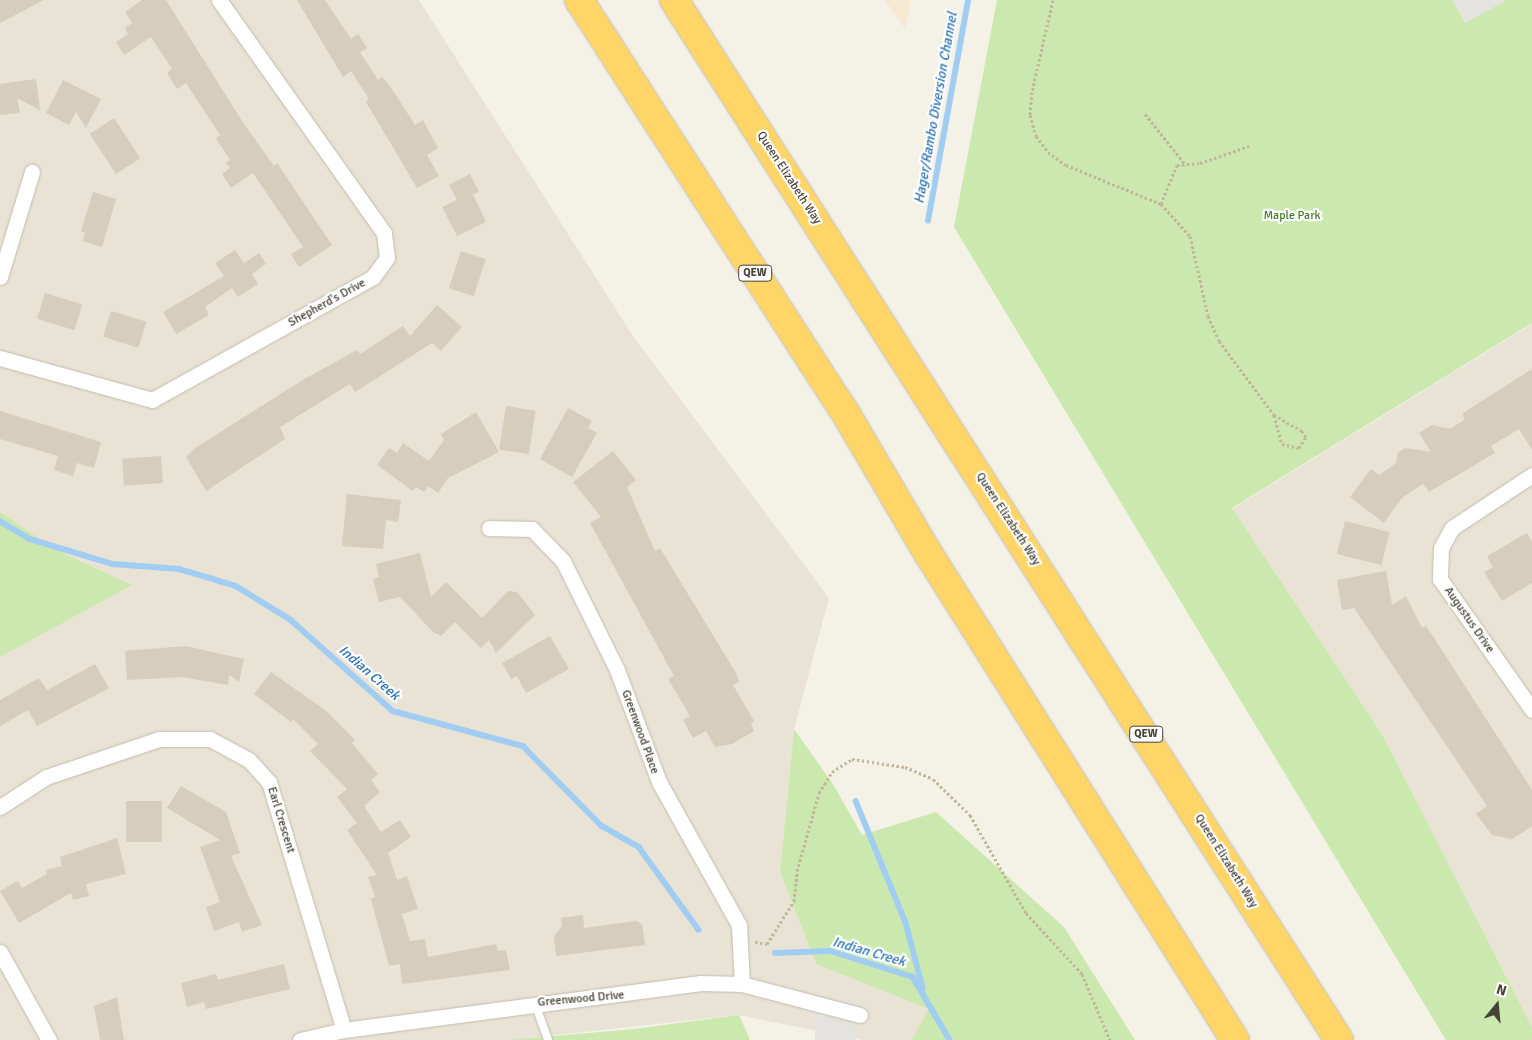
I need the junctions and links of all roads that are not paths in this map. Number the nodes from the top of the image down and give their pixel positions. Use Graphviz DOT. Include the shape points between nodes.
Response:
graph roads {
  1 [pos="219,0"];
  2 [pos="579,0"];
  3 [pos="674,0"];
  4 [pos="32,172"];
  5 [pos="0,277"];
  6 [pos="0,358"];
  7 [pos="1532,475"];
  8 [pos="489,528"];
  9 [pos="1532,710"];
  10 [pos="0,807"];
  11 [pos="0,952"];
  12 [pos="742,984"];
  13 [pos="1202,988"];
  14 [pos="535,1004"];
  15 [pos="860,1015"];
  16 [pos="344,1030"];
  17 [pos="49,1040"];
  18 [pos="300,1040"];
  19 [pos="548,1040"];
  20 [pos="1218,1040"];
  21 [pos="1235,1040"];
  22 [pos="1339,1040"];
  1 -- 6 [label="street, Shepherd's Drive" via="384,234 386,258 373,277 152,400"];
  2 -- 13 [label="highway, QEW" via="843,409 926,550"];
  3 -- 22 [label="highway, Queen Elizabeth Way / QEW"];
  4 -- 5 [label="street"];
  7 -- 9 [label="street, Augustus Drive" via="1452,528 1441,548 1440,579"];
  8 -- 12 [label="street, Greenwood Place" via="532,529 564,561 617,670 659,782 739,924"];
  10 -- 16 [label="street, Earl Crescent" via="46,777 159,739 210,739 250,760 269,782"];
  11 -- 17 [label="street"];
  12 -- 14 [label="street, Greenwood Drive" via="701,983"];
  12 -- 15 [label="street, Greenwood Drive"];
  13 -- 20 [label="highway"];
  13 -- 21 [label="highway, QEW"];
  14 -- 16 [label="street, Greenwood Drive"];
  14 -- 19 [label="lane"];
  16 -- 18 [label="street, Greenwood Drive"];
}
